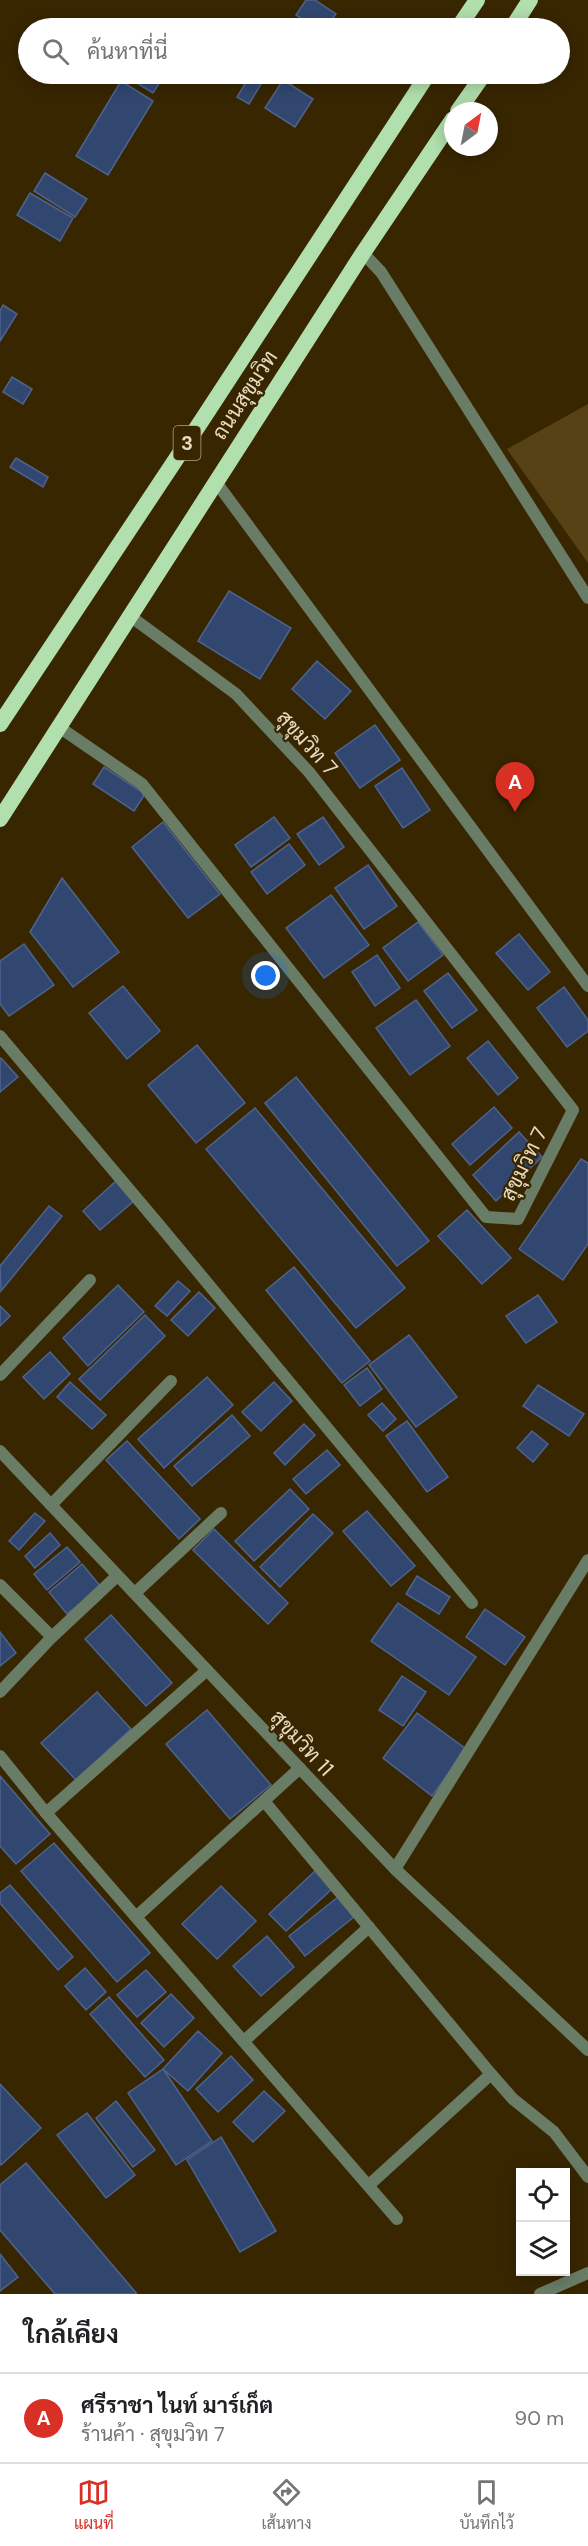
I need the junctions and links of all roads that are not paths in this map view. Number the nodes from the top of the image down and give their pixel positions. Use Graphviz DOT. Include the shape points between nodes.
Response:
graph roads {
  1 [pos="477,0"];
  2 [pos="530,0"];
  3 [pos="465,18"];
  4 [pos="518,18"];
  5 [pos="421,84"];
  6 [pos="476,84"];
  7 [pos="464,102"];
  8 [pos="444,132"];
  9 [pos="363,253"];
  10 [pos="216,482"];
  11 [pos="588,598"];
  12 [pos="130,616"];
  13 [pos="0,724"];
  14 [pos="59,727"];
  15 [pos="0,819"];
  16 [pos="588,986"];
  17 [pos="0,1036"];
  18 [pos="90,1280"];
  19 [pos="0,1375"];
  20 [pos="171,1382"];
  21 [pos="0,1451"];
  22 [pos="51,1505"];
  23 [pos="221,1513"];
  24 [pos="588,1560"];
  25 [pos="117,1576"];
  26 [pos="0,1585"];
  27 [pos="135,1593"];
  28 [pos="472,1603"];
  29 [pos="52,1637"];
  30 [pos="207,1670"];
  31 [pos="0,1692"];
  32 [pos="0,1756"];
  33 [pos="300,1768"];
  34 [pos="264,1800"];
  35 [pos="46,1813"];
  36 [pos="395,1869"];
  37 [pos="136,1917"];
  38 [pos="369,1927"];
  39 [pos="244,2041"];
  40 [pos="588,2050"];
  41 [pos="491,2074"];
  42 [pos="588,2177"];
  43 [pos="369,2185"];
  44 [pos="397,2219"];
  45 [pos="588,2273"];
  46 [pos="540,2294"];
  1 -- 3 [label="highway"];
  2 -- 4 [label="highway"];
  5 -- 13 [label="highway, ถนนสุขุมวิท / 3"];
  6 -- 7 [label="highway"];
  8 -- 9 [label="highway, ถนนสุขุมวิท / 3"];
  9 -- 10 [label="highway, ถนนสุขุมวิท / 3"];
  9 -- 11 [label="street" via="381,272"];
  10 -- 12 [label="highway, ถนนสุขุมวิท / 3"];
  10 -- 16 [label="street"];
  12 -- 14 [label="highway, ถนนสุขุมวิท / 3"];
  12 -- 14 [label="street, สุขุมวิท 7" via="236,694 309,772 573,1110 519,1219 486,1217 142,784"];
  14 -- 15 [label="highway, ถนนสุขุมวิท / 3"];
  17 -- 28 [label="street"];
  18 -- 19 [label="street"];
  20 -- 22 [label="street"];
  21 -- 22 [label="street, สุขุมวิท 11"];
  22 -- 25 [label="street, สุขุมวิท 11"];
  23 -- 27 [label="street"];
  24 -- 36 [label="street"];
  25 -- 27 [label="street, สุขุมวิท 11"];
  25 -- 29 [label="street"];
  26 -- 29 [label="street"];
  27 -- 30 [label="street, สุขุมวิท 11"];
  29 -- 31 [label="street"];
  30 -- 33 [label="street, สุขุมวิท 11"];
  30 -- 35 [label="street"];
  32 -- 35 [label="street"];
  33 -- 34 [label="street"];
  33 -- 36 [label="street, สุขุมวิท 11"];
  34 -- 37 [label="street"];
  34 -- 38 [label="street"];
  35 -- 37 [label="street"];
  36 -- 40 [label="street, สุขุมวิท 11"];
  37 -- 39 [label="street"];
  38 -- 39 [label="street"];
  38 -- 41 [label="street"];
  39 -- 43 [label="street"];
  41 -- 42 [label="street" via="513,2099 554,2132"];
  41 -- 43 [label="street"];
  43 -- 44 [label="street"];
  45 -- 46 [label="street"];
}
